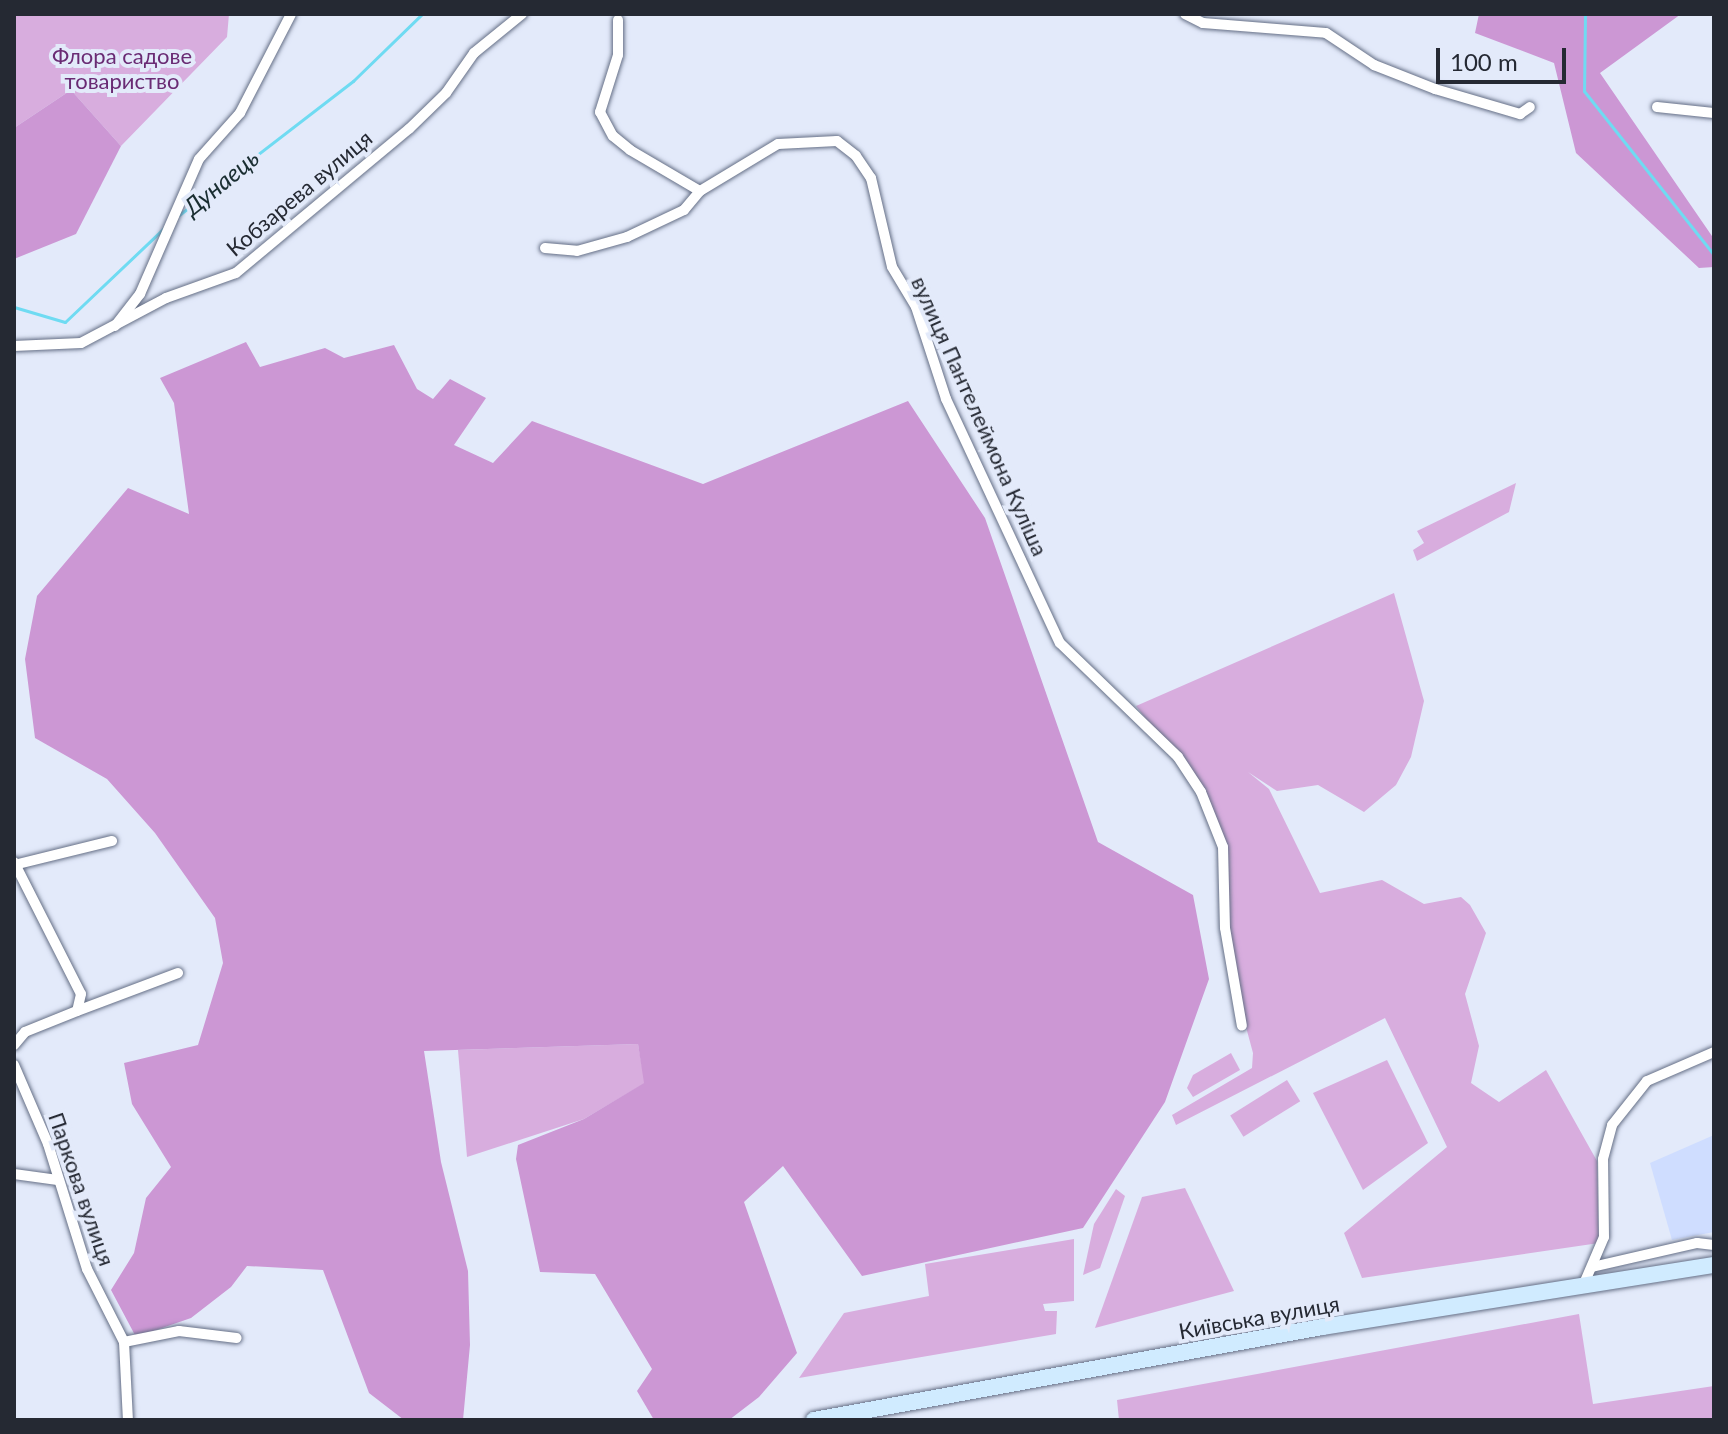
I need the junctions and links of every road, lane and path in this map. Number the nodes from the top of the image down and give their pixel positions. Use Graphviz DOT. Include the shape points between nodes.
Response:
graph roads {
  1 [pos="291,14"];
  2 [pos="522,14"];
  3 [pos="1185,14"];
  4 [pos="618,20"];
  5 [pos="1530,107"];
  6 [pos="1657,107"];
  7 [pos="1714,113"];
  8 [pos="700,191"];
  9 [pos="545,248"];
  10 [pos="111,330"];
  11 [pos="14,346"];
  12 [pos="112,841"];
  13 [pos="15,864"];
  14 [pos="178,973"];
  15 [pos="77,1011"];
  16 [pos="1242,1026"];
  17 [pos="14,1045"];
  18 [pos="1714,1052"];
  19 [pos="14,1065"];
  20 [pos="14,1174"];
  21 [pos="58,1180"];
  22 [pos="1714,1245"];
  23 [pos="1714,1265"];
  24 [pos="1592,1267"];
  25 [pos="1583,1288"];
  26 [pos="237,1338"];
  27 [pos="124,1342"];
  28 [pos="128,1420"];
  29 [pos="814,1420"];
  1 -- 10 [label="street" via="240,113 199,159 140,294"];
  2 -- 10 [label="street, Кобзарева вулиця" via="474,53 446,93 409,129 236,273 166,298"];
  3 -- 5 [label="street" via="1203,23 1326,33 1374,65 1435,89 1520,114"];
  4 -- 8 [label="street" via="618,55 600,112 613,136 630,150"];
  6 -- 7 [label="street"];
  8 -- 9 [label="street, вулиця Пантелеймона Куліша" via="684,210 627,237 577,251"];
  8 -- 16 [label="street, вулиця Пантелеймона Куліша" via="778,144 811,140 837,141 871,178 892,267 916,307 946,399 1060,643 1178,757 1201,792 1223,847 1225,928"];
  10 -- 11 [label="street, Кобзарева вулиця" via="81,343"];
  12 -- 13 [label="street"];
  13 -- 15 [label="street" via="81,994"];
  14 -- 15 [label="street"];
  15 -- 17 [label="street" via="25,1032"];
  18 -- 24 [label="street" via="1647,1081 1612,1125 1603,1159 1604,1237"];
  19 -- 21 [label="street, Паркова вулиця"];
  20 -- 21 [label="street"];
  21 -- 27 [label="street, Паркова вулиця" via="87,1269"];
  22 -- 24 [label="street" via="1697,1243"];
  23 -- 25 [label="main road, Київська вулиця"];
  24 -- 25 [label="street"];
  25 -- 29 [label="main road, Київська вулиця" via="1322,1327"];
  26 -- 27 [label="street" via="179,1331"];
  27 -- 28 [label="street, Паркова вулиця"];
}
